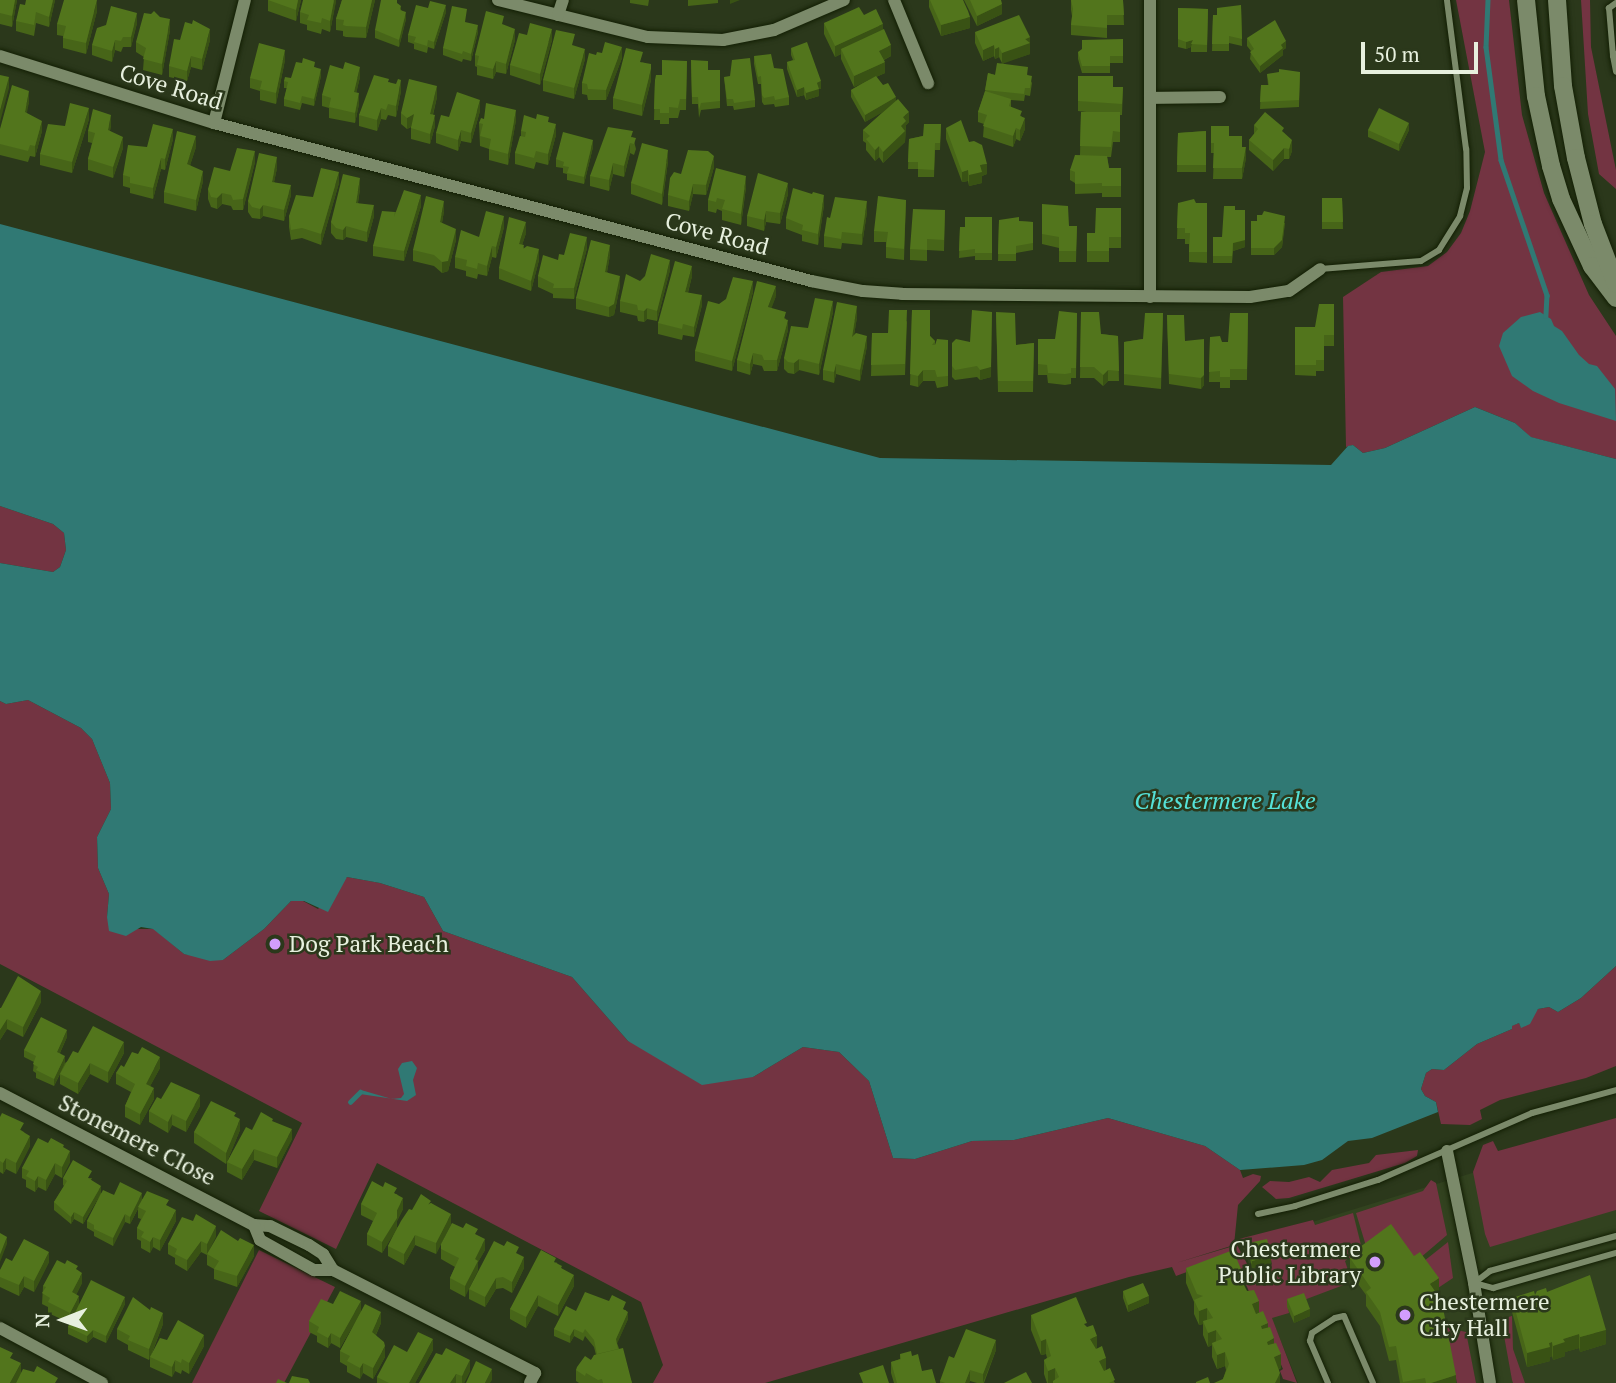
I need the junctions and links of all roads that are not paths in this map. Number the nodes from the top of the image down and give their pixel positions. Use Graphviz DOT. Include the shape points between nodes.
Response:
graph roads {
  1 [pos="245,0"];
  2 [pos="498,0"];
  3 [pos="562,0"];
  4 [pos="844,0"];
  5 [pos="894,0"];
  6 [pos="1150,0"];
  7 [pos="1447,0"];
  8 [pos="1526,0"];
  9 [pos="1557,0"];
  10 [pos="1616,3"];
  11 [pos="558,15"];
  12 [pos="1614,55"];
  13 [pos="0,56"];
  14 [pos="1616,72"];
  15 [pos="928,83"];
  16 [pos="1220,97"];
  17 [pos="1150,98"];
  18 [pos="214,123"];
  19 [pos="1320,269"];
  20 [pos="1616,284"];
  21 [pos="1150,297"];
  22 [pos="1616,298"];
  23 [pos="1616,1090"];
  24 [pos="0,1093"];
  25 [pos="1447,1151"];
  26 [pos="1258,1214"];
  27 [pos="254,1225"];
  28 [pos="1616,1236"];
  29 [pos="1616,1253"];
  30 [pos="333,1270"];
  31 [pos="1474,1283"];
  32 [pos="0,1328"];
  33 [pos="102,1383"];
  34 [pos="530,1383"];
  35 [pos="1328,1383"];
  36 [pos="1373,1383"];
  37 [pos="1490,1383"];
  1 -- 18 [label="street"];
  2 -- 11 [label="street"];
  3 -- 11 [label="street"];
  4 -- 11 [label="street" via="774,30 723,40 648,37"];
  5 -- 15 [label="street"];
  6 -- 17 [label="street"];
  7 -- 19 [label="lane" via="1466,149 1467,188 1460,216 1439,250 1421,261"];
  8 -- 22 [label="main road" via="1536,96 1550,166 1592,266"];
  9 -- 20 [label="main road" via="1563,86 1576,158 1593,224"];
  10 -- 12 [label="lane" via="1609,8"];
  12 -- 14 [label="lane"];
  13 -- 18 [label="street, Cove Road"];
  16 -- 17 [label="street"];
  17 -- 21 [label="street"];
  18 -- 21 [label="street, Cove Road" via="863,291"];
  19 -- 21 [label="street, Cove Road" via="1289,291 1250,297"];
  23 -- 25 [label="lane" via="1532,1113"];
  24 -- 27 [label="street, Stonemere Close"];
  25 -- 26 [label="lane" via="1378,1180"];
  25 -- 31 [label="street"];
  27 -- 30 [label="street, Stonemere Close" via="270,1226 309,1245 323,1254"];
  27 -- 30 [label="street, Stonemere Close" via="260,1240 314,1270"];
  28 -- 31 [label="lane" via="1490,1270"];
  29 -- 31 [label="lane" via="1493,1288"];
  30 -- 34 [label="street, Stonemere Close" via="535,1373"];
  31 -- 37 [label="street"];
  32 -- 33 [label="street"];
  35 -- 36 [label="lane" via="1310,1341 1312,1333 1344,1316"];
}
